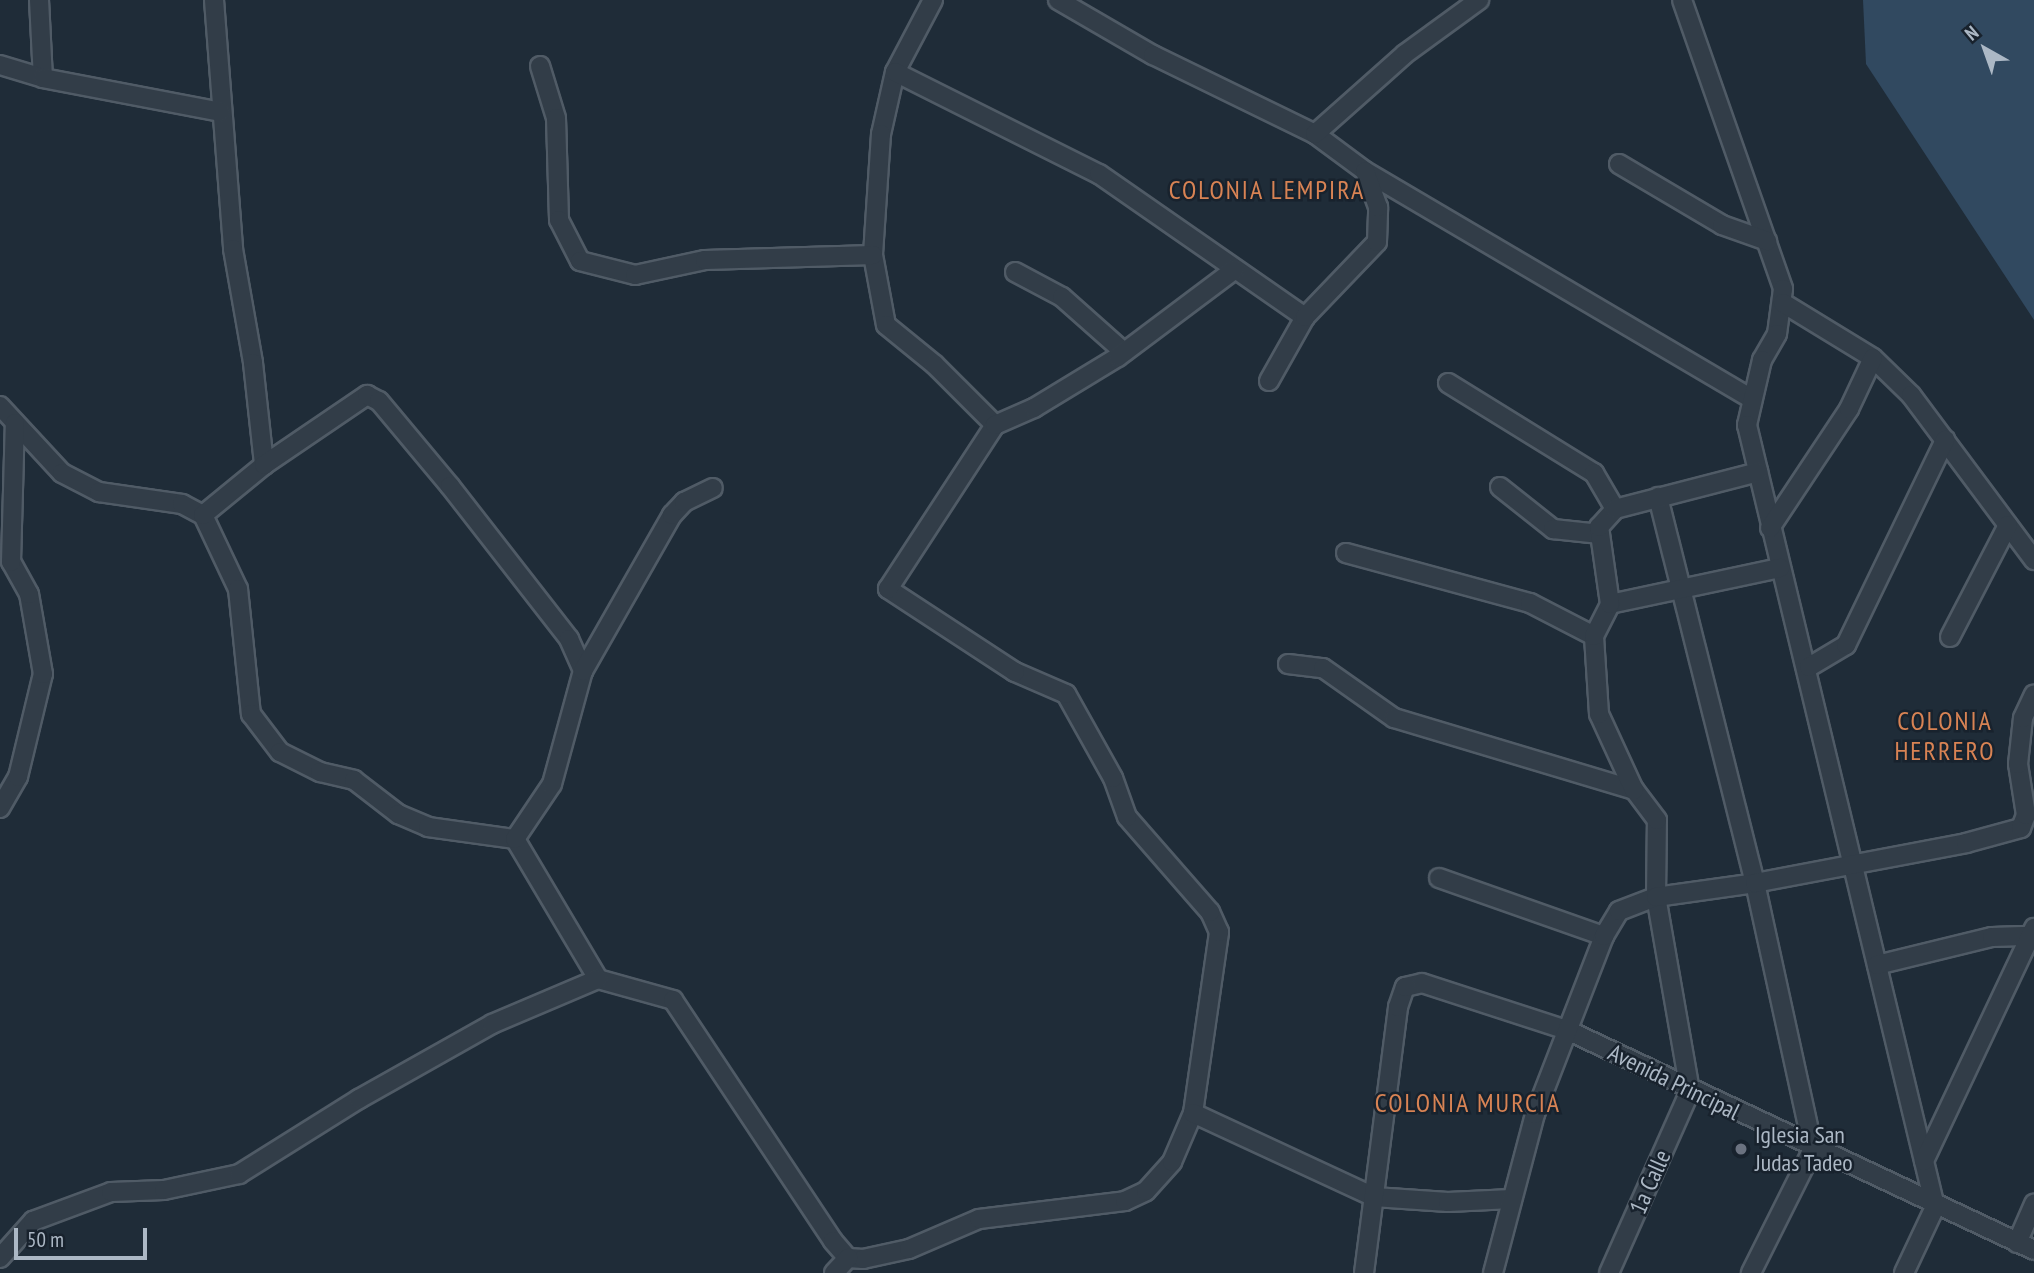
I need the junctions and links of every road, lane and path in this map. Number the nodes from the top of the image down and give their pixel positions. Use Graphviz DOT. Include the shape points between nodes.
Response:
graph roads {
  1 [pos="39,0"];
  2 [pos="214,0"];
  3 [pos="933,0"];
  4 [pos="1058,0"];
  5 [pos="1479,0"];
  6 [pos="1682,0"];
  7 [pos="0,65"];
  8 [pos="540,66"];
  9 [pos="895,72"];
  10 [pos="43,78"];
  11 [pos="221,112"];
  12 [pos="1315,134"];
  13 [pos="1619,164"];
  14 [pos="1365,172"];
  15 [pos="1767,241"];
  16 [pos="873,255"];
  17 [pos="1235,268"];
  18 [pos="1015,272"];
  19 [pos="1783,303"];
  20 [pos="1305,317"];
  21 [pos="1124,352"];
  22 [pos="1873,358"];
  23 [pos="1269,381"];
  24 [pos="1448,383"];
  25 [pos="1751,398"];
  26 [pos="0,406"];
  27 [pos="15,423"];
  28 [pos="995,425"];
  29 [pos="1945,440"];
  30 [pos="264,464"];
  31 [pos="1758,472"];
  32 [pos="1500,487"];
  33 [pos="713,488"];
  34 [pos="1658,497"];
  35 [pos="1615,509"];
  36 [pos="203,515"];
  37 [pos="2008,525"];
  38 [pos="1770,528"];
  39 [pos="1600,534"];
  40 [pos="1346,553"];
  41 [pos="2034,560"];
  42 [pos="5,563"];
  43 [pos="1780,568"];
  44 [pos="1682,591"];
  45 [pos="1610,604"];
  46 [pos="1594,636"];
  47 [pos="1950,638"];
  48 [pos="1288,664"];
  49 [pos="1809,667"];
  50 [pos="583,671"];
  51 [pos="2034,694"];
  52 [pos="1634,790"];
  53 [pos="0,808"];
  54 [pos="515,839"];
  55 [pos="1853,862"];
  56 [pos="1439,878"];
  57 [pos="1755,883"];
  58 [pos="1656,897"];
  59 [pos="2032,932"];
  60 [pos="1604,936"];
  61 [pos="1877,965"];
  62 [pos="598,979"];
  63 [pos="1567,1030"];
  64 [pos="1690,1091"];
  65 [pos="1192,1113"];
  66 [pos="1814,1149"];
  67 [pos="1924,1161"];
  68 [pos="1374,1197"];
  69 [pos="1512,1199"];
  70 [pos="2034,1204"];
  71 [pos="1935,1207"];
  72 [pos="2026,1247"];
  73 [pos="0,1258"];
  74 [pos="848,1258"];
  75 [pos="834,1273"];
  76 [pos="1364,1273"];
  77 [pos="1493,1273"];
  78 [pos="1609,1273"];
  79 [pos="1751,1273"];
  80 [pos="1904,1273"];
  1 -- 10 [label="street"];
  2 -- 11 [label="street"];
  3 -- 9 [label="street"];
  4 -- 12 [label="street" via="1153,55"];
  5 -- 12 [label="street" via="1405,54"];
  6 -- 15 [label="street"];
  7 -- 10 [label="street"];
  8 -- 16 [label="street" via="556,118 559,220 580,261 635,275 705,260"];
  9 -- 16 [label="street" via="881,134"];
  9 -- 17 [label="street" via="1099,174"];
  10 -- 11 [label="street"];
  11 -- 30 [label="street" via="233,249 253,363"];
  12 -- 14 [label="street"];
  13 -- 15 [label="street" via="1722,225"];
  14 -- 20 [label="street" via="1378,207 1377,242"];
  14 -- 25 [label="street"];
  15 -- 19 [label="street" via="1780,270"];
  16 -- 28 [label="street" via="886,325 935,365"];
  17 -- 20 [label="street"];
  17 -- 21 [label="street"];
  18 -- 21 [label="street" via="1062,297"];
  19 -- 22 [label="street"];
  19 -- 25 [label="street" via="1777,334 1762,360"];
  20 -- 23 [label="street"];
  21 -- 28 [label="street" via="1034,408"];
  22 -- 29 [label="street" via="1911,395"];
  22 -- 38 [label="street" via="1849,409"];
  24 -- 35 [label="street" via="1594,473"];
  25 -- 31 [label="street" via="1747,425"];
  26 -- 27 [label="street"];
  27 -- 36 [label="street" via="57,470 99,492 182,504"];
  27 -- 42 [label="street"];
  28 -- 65 [label="street" via="888,589 1015,672 1066,694 1101,755 1127,817 1210,912 1219,932"];
  29 -- 37 [label="street"];
  29 -- 49 [label="street" via="1846,645"];
  30 -- 36 [label="street"];
  30 -- 50 [label="street" via="355,399 367,395 379,401 569,639"];
  31 -- 34 [label="street"];
  31 -- 38 [label="street"];
  32 -- 39 [label="street" via="1553,529"];
  33 -- 50 [label="street" via="684,502 672,515"];
  34 -- 35 [label="street"];
  34 -- 44 [label="street"];
  35 -- 39 [label="street" via="1601,521"];
  36 -- 54 [label="street" via="238,589 251,714 280,752 320,772 354,780 398,814 428,827"];
  37 -- 41 [label="street"];
  37 -- 47 [label="street"];
  38 -- 43 [label="street"];
  39 -- 45 [label="street"];
  40 -- 46 [label="street" via="1530,603"];
  42 -- 53 [label="street" via="29,594 43,674 18,777"];
  43 -- 44 [label="street"];
  43 -- 49 [label="street"];
  44 -- 45 [label="street"];
  44 -- 57 [label="street"];
  45 -- 46 [label="street"];
  46 -- 52 [label="street" via="1599,714"];
  48 -- 52 [label="street" via="1322,668 1394,718"];
  49 -- 55 [label="street"];
  50 -- 54 [label="street" via="552,783"];
  51 -- 55 [label="street" via="2023,718 2018,764 2026,815 2021,828 1966,843"];
  52 -- 58 [label="street" via="1657,820"];
  54 -- 62 [label="street"];
  55 -- 57 [label="street"];
  55 -- 61 [label="street"];
  56 -- 60 [label="street"];
  57 -- 58 [label="street"];
  57 -- 66 [label="street"];
  58 -- 60 [label="street" via="1619,911"];
  58 -- 64 [label="street"];
  59 -- 61 [label="street"];
  59 -- 67 [label="street"];
  60 -- 63 [label="street"];
  61 -- 67 [label="street"];
  62 -- 73 [label="street" via="492,1024 239,1174 164,1191 111,1192 33,1221"];
  62 -- 74 [label="street" via="673,1000"];
  63 -- 64 [label="street, Avenida Principal"];
  63 -- 68 [label="street, Avenida Principal" via="1422,983 1405,987 1398,1007"];
  63 -- 69 [label="street" via="1535,1114"];
  64 -- 66 [label="street, Avenida Principal"];
  64 -- 78 [label="street, 1a Calle"];
  65 -- 68 [label="street"];
  65 -- 74 [label="street" via="1172,1162 1146,1191 1125,1201 979,1219 886,1256"];
  66 -- 71 [label="street, Avenida Principal"];
  66 -- 79 [label="street"];
  67 -- 71 [label="street"];
  68 -- 69 [label="street" via="1448,1202"];
  68 -- 76 [label="street"];
  69 -- 77 [label="street"];
  70 -- 72 [label="street"];
  71 -- 72 [label="street, Avenida Principal"];
  71 -- 80 [label="street"];
  74 -- 75 [label="street"];
}
